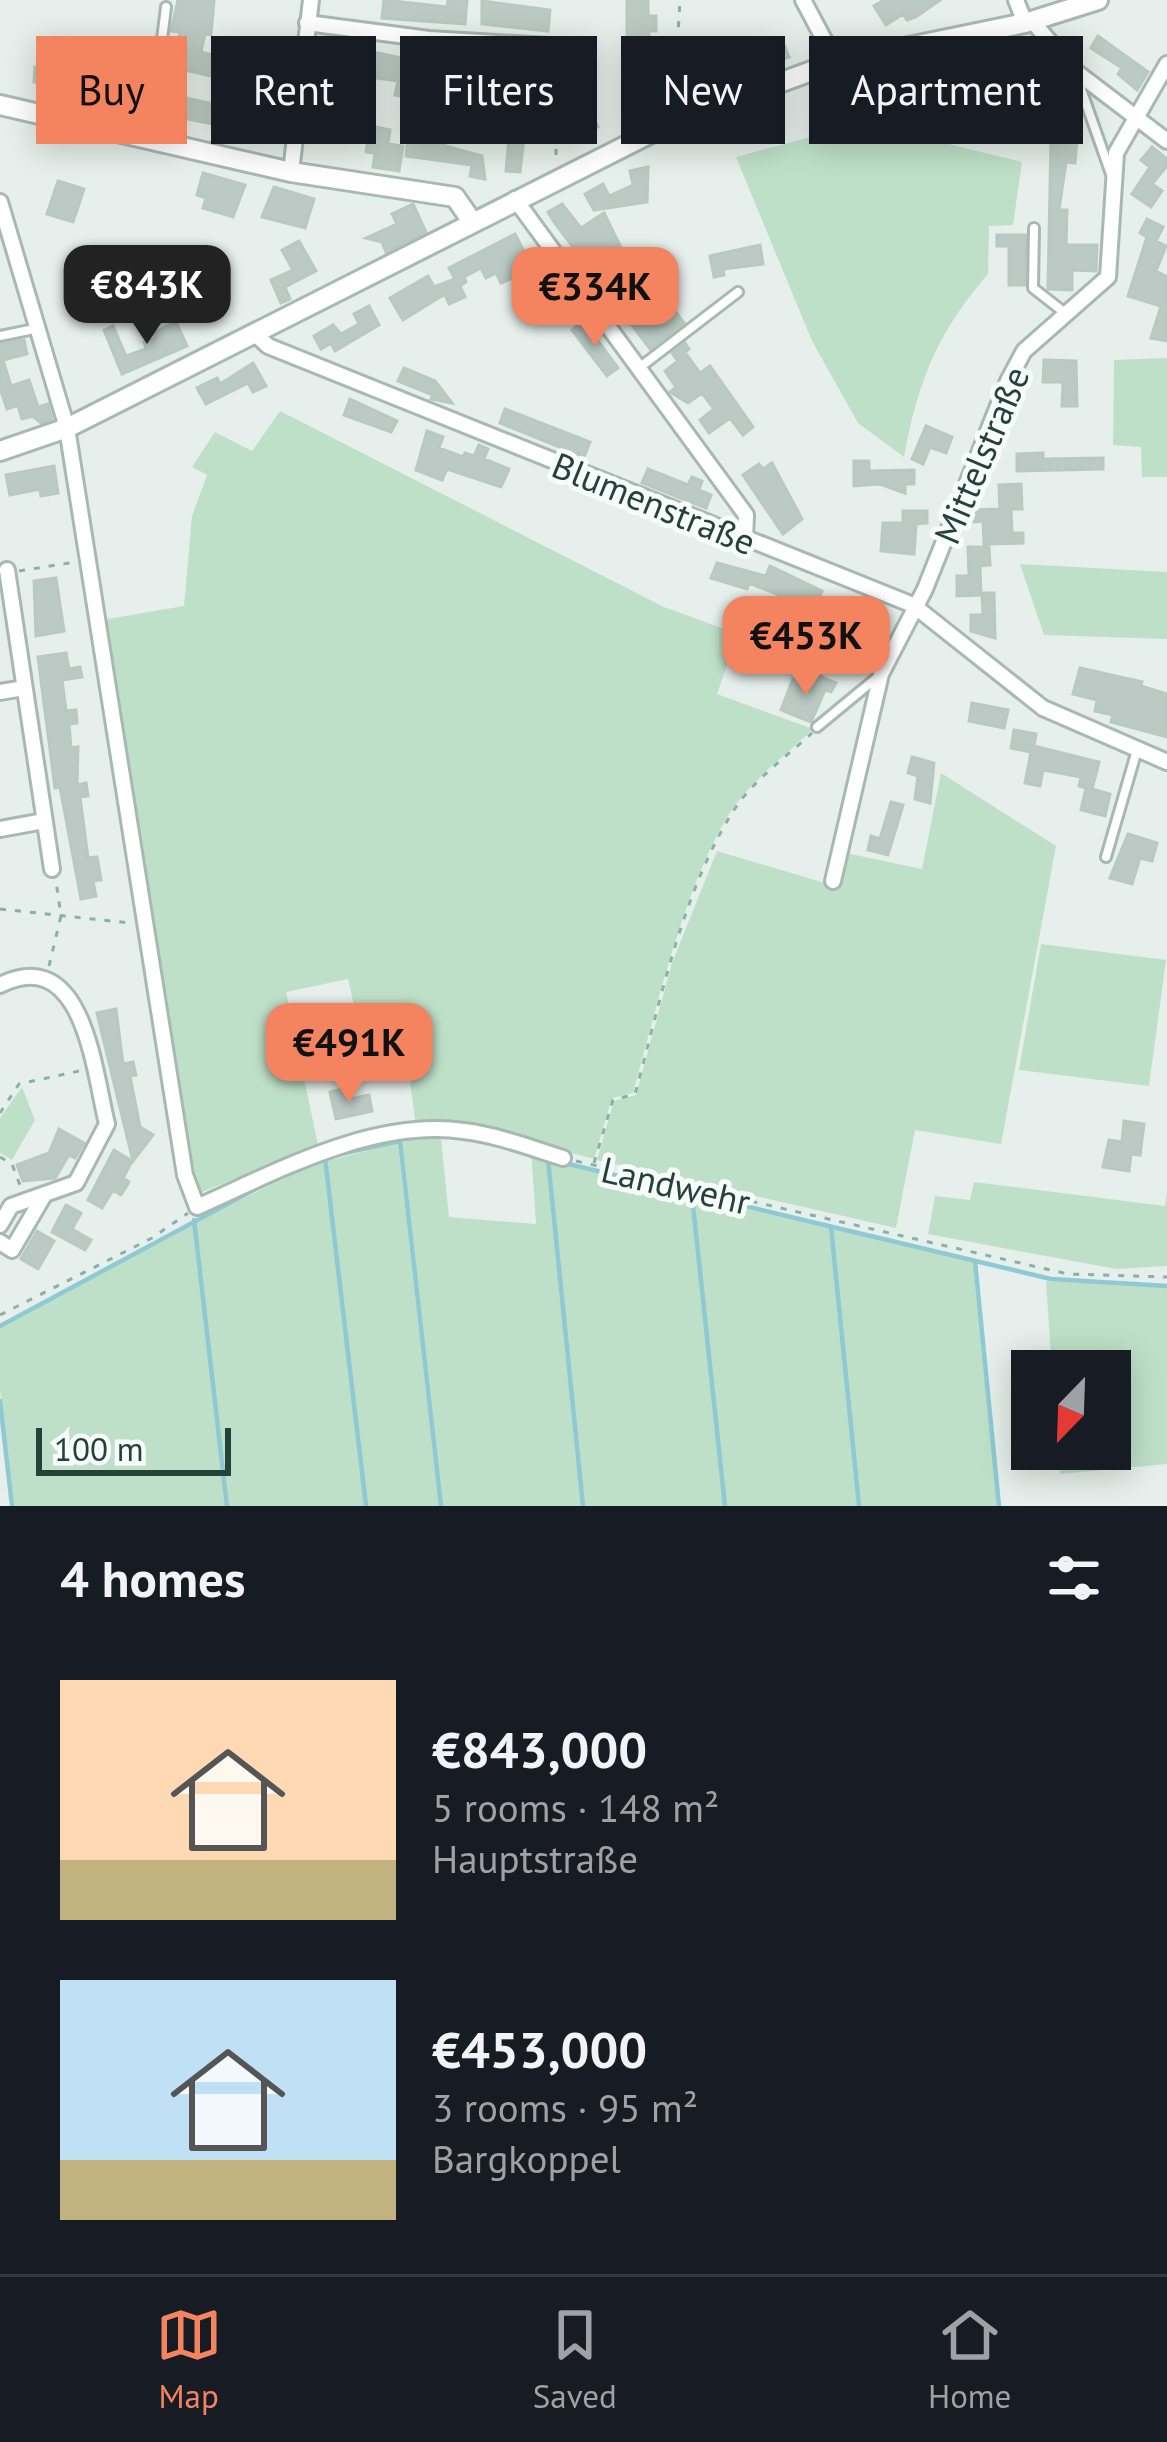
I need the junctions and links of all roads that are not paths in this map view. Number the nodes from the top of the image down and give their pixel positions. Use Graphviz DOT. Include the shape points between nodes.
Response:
graph roads {
  1 [pos="311,0"];
  2 [pos="803,0"];
  3 [pos="1016,0"];
  4 [pos="1098,0"];
  5 [pos="166,7"];
  6 [pos="1029,22"];
  7 [pos="308,23"];
  8 [pos="162,36"];
  9 [pos="406,36"];
  10 [pos="822,36"];
  11 [pos="961,36"];
  12 [pos="1042,36"];
  13 [pos="1167,64"];
  14 [pos="809,72"];
  15 [pos="1083,77"];
  16 [pos="1083,94"];
  17 [pos="0,105"];
  18 [pos="36,113"];
  19 [pos="1135,115"];
  20 [pos="1167,141"];
  21 [pos="175,144"];
  22 [pos="291,172"];
  23 [pos="1113,178"];
  24 [pos="515,199"];
  25 [pos="0,202"];
  26 [pos="471,220"];
  27 [pos="1034,228"];
  28 [pos="5,241"];
  29 [pos="738,292"];
  30 [pos="1066,314"];
  31 [pos="34,328"];
  32 [pos="255,334"];
  33 [pos="0,336"];
  34 [pos="638,369"];
  35 [pos="67,428"];
  36 [pos="0,451"];
  37 [pos="745,539"];
  38 [pos="7,570"];
  39 [pos="913,605"];
  40 [pos="881,674"];
  41 [pos="24,688"];
  42 [pos="0,692"];
  43 [pos="817,727"];
  44 [pos="1137,750"];
  45 [pos="1167,762"];
  46 [pos="44,821"];
  47 [pos="0,829"];
  48 [pos="1106,857"];
  49 [pos="52,868"];
  50 [pos="833,881"];
  51 [pos="0,985"];
  52 [pos="563,1158"];
  53 [pos="43,1197"];
  54 [pos="0,1226"];
  55 [pos="0,1242"];
  1 -- 7 [label="street"];
  2 -- 10 [label="street"];
  3 -- 6 [label="street"];
  4 -- 6 [label="street"];
  5 -- 8 [label="lane"];
  6 -- 11 [label="street"];
  6 -- 12 [label="street"];
  7 -- 9 [label="street"];
  7 -- 22 [label="street"];
  13 -- 19 [label="street, Mittelstraße"];
  14 -- 24 [label="street" via="673,122"];
  15 -- 19 [label="street"];
  16 -- 23 [label="lane"];
  17 -- 18 [label="street"];
  19 -- 20 [label="street"];
  19 -- 23 [label="street, Mittelstraße"];
  21 -- 22 [label="street"];
  22 -- 26 [label="street" via="455,197"];
  23 -- 30 [label="street, Mittelstraße" via="1111,269"];
  24 -- 26 [label="street"];
  24 -- 34 [label="street"];
  25 -- 28 [label="street"];
  26 -- 32 [label="street"];
  27 -- 30 [label="lane" via="1033,288"];
  28 -- 31 [label="street"];
  29 -- 34 [label="lane"];
  30 -- 39 [label="street, Mittelstraße" via="1018,359"];
  31 -- 33 [label="lane"];
  31 -- 35 [label="street"];
  32 -- 35 [label="street"];
  32 -- 37 [label="street, Blumenstraße" via="324,370"];
  34 -- 37 [label="street" via="746,515"];
  35 -- 36 [label="street"];
  35 -- 52 [label="street, Landwehr" via="196,1208 314,1155 389,1137 460,1130"];
  37 -- 39 [label="street, Blumenstraße"];
  38 -- 41 [label="street"];
  39 -- 40 [label="street, Mittelstraße"];
  39 -- 44 [label="street, Blumenstraße" via="1043,708"];
  40 -- 43 [label="lane"];
  40 -- 50 [label="street, Mittelstraße"];
  41 -- 42 [label="street"];
  41 -- 46 [label="street"];
  44 -- 45 [label="street, Blumenstraße"];
  44 -- 48 [label="lane"];
  46 -- 47 [label="street"];
  46 -- 49 [label="street"];
  51 -- 53 [label="street" via="26,976 46,980 75,1004 106,1131 76,1183"];
  53 -- 54 [label="street" via="11,1206"];
  53 -- 55 [label="street" via="12,1250"];
}
